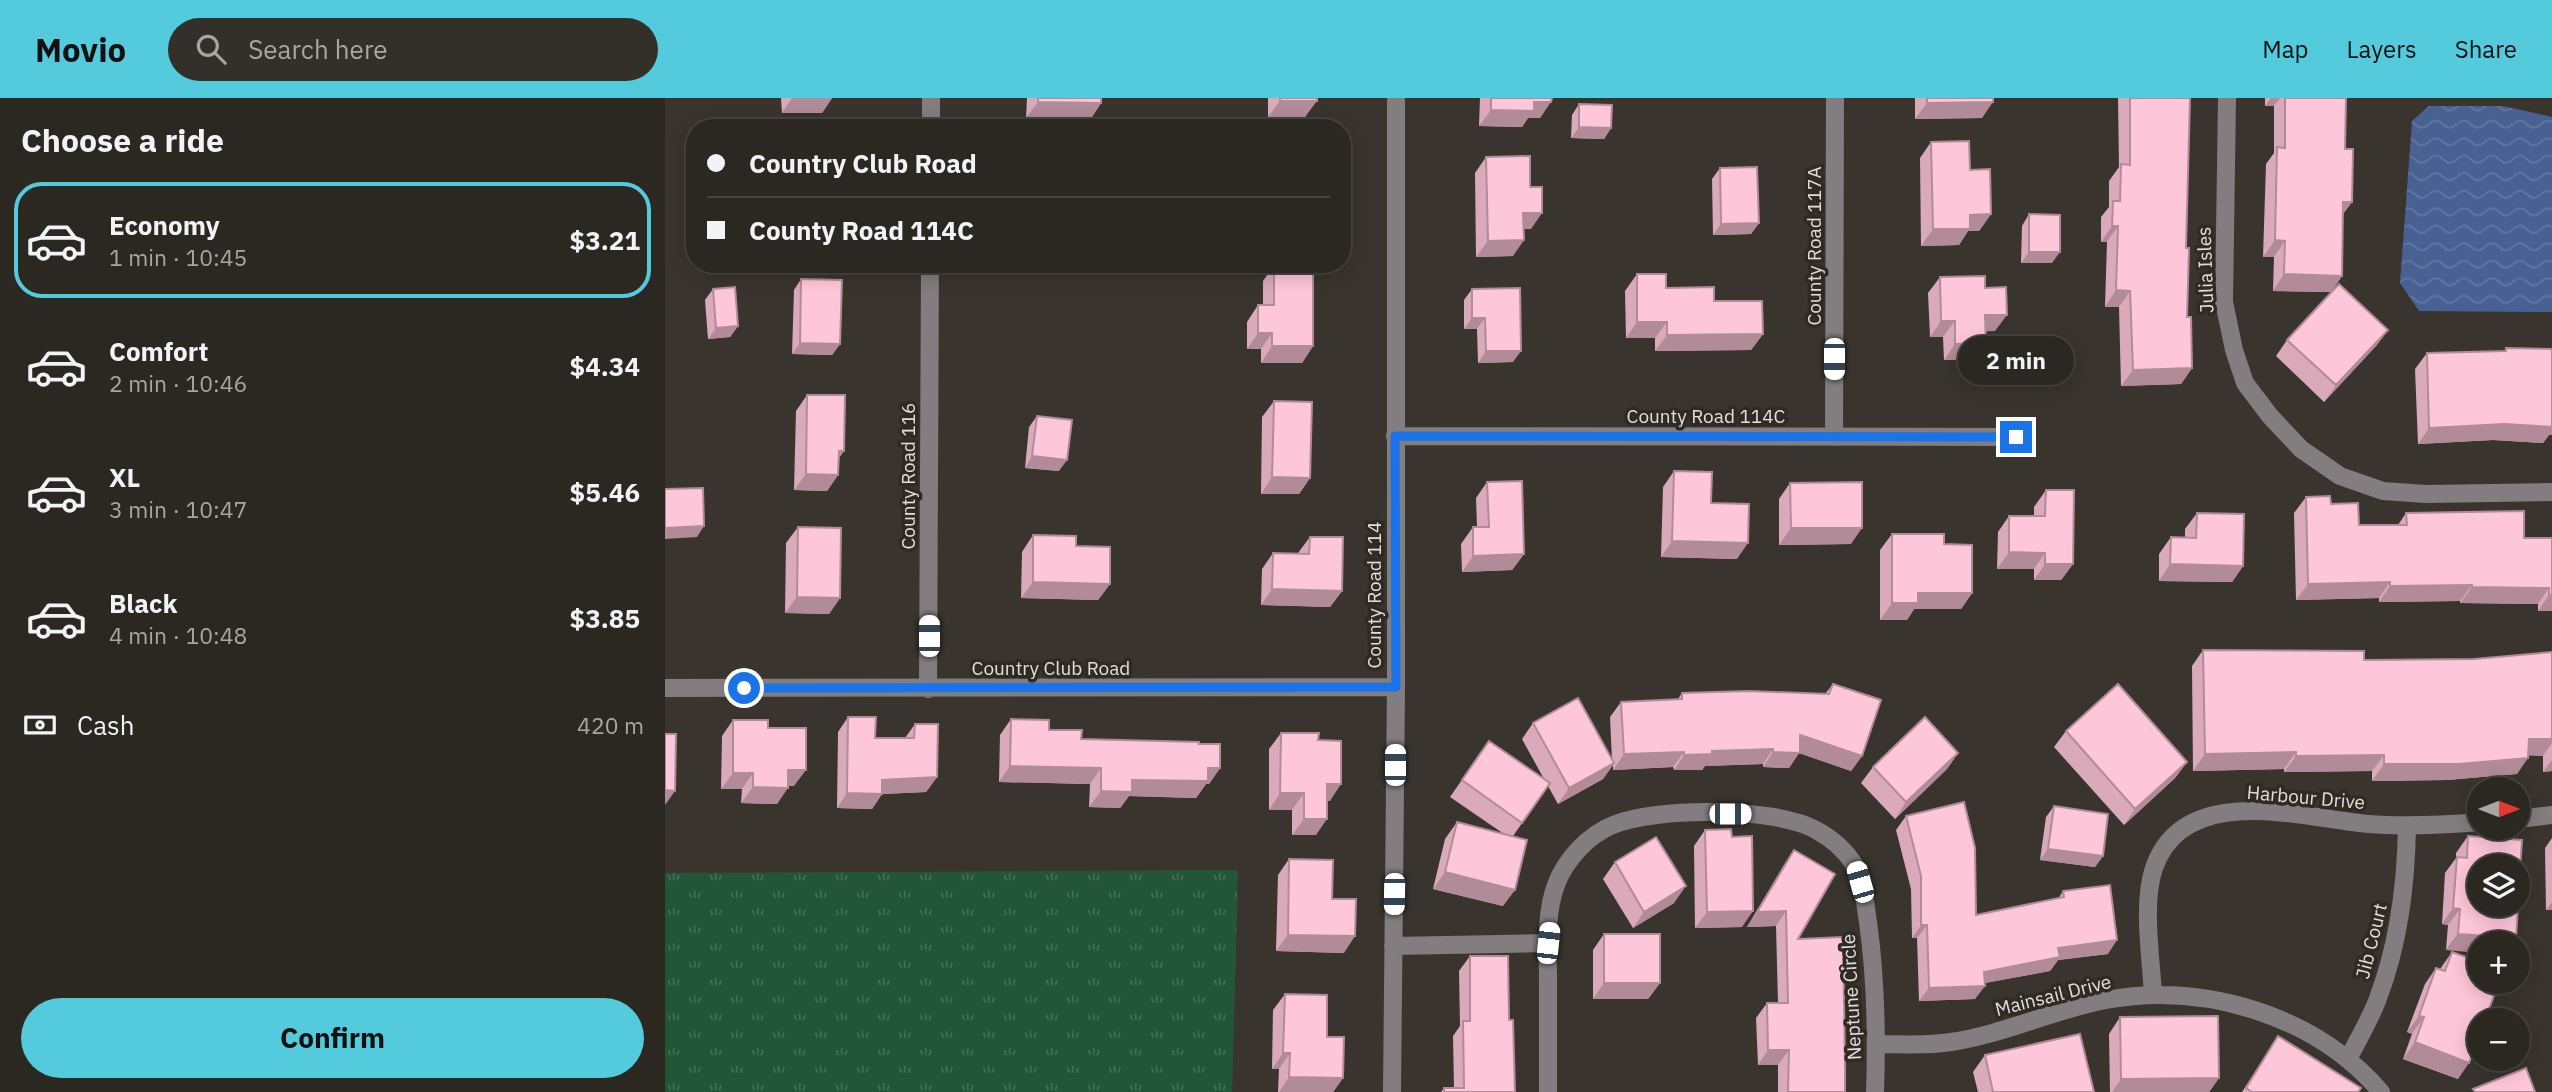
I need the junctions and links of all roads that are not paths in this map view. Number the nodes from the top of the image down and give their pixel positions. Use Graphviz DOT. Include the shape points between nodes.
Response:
graph roads {
  1 [pos="931,98"];
  2 [pos="1396,98"];
  3 [pos="1835,98"];
  4 [pos="2227,98"];
  5 [pos="931,119"];
  6 [pos="930,273"];
  7 [pos="1395,436"];
  8 [pos="1834,437"];
  9 [pos="2016,437"];
  10 [pos="2552,492"];
  11 [pos="1396,687"];
  12 [pos="665,688"];
  13 [pos="928,689"];
  14 [pos="2552,815"];
  15 [pos="2531,817"];
  16 [pos="2467,823"];
  17 [pos="2407,825"];
  18 [pos="1548,943"];
  19 [pos="1393,946"];
  20 [pos="2153,995"];
  21 [pos="1877,1044"];
  22 [pos="2349,1059"];
  23 [pos="1392,1092"];
  24 [pos="1548,1092"];
  25 [pos="1875,1092"];
  26 [pos="2381,1092"];
  1 -- 5 [label="street"];
  2 -- 7 [label="street, County Road 114"];
  3 -- 8 [label="street, County Road 117A"];
  4 -- 10 [label="street, Julia Isles" via="2224,302 2245,383 2270,416 2301,449 2340,476 2383,491"];
  6 -- 13 [label="street, County Road 116"];
  7 -- 8 [label="street, County Road 114C"];
  7 -- 11 [label="street, County Road 114"];
  8 -- 9 [label="street, County Road 114C"];
  11 -- 13 [label="street, Country Club Road"];
  11 -- 19 [label="street, County Road 114"];
  12 -- 13 [label="street, Country Club Road"];
  14 -- 15 [label="street"];
  16 -- 17 [label="street, Harbour Drive"];
  17 -- 20 [label="street, Harbour Drive" via="2249,811 2216,813 2194,821 2166,846 2150,884"];
  17 -- 22 [label="street, Jib Court" via="2403,899 2389,966"];
  18 -- 19 [label="street"];
  18 -- 21 [label="street, Neptune Circle" via="1556,885 1572,857 1611,825 1661,813 1784,819 1815,829 1839,845 1855,866 1873,959"];
  18 -- 24 [label="street, Neptune Circle"];
  19 -- 23 [label="street, County Road 114"];
  20 -- 21 [label="street, Mainsail Drive" via="2105,1000 1952,1042"];
  20 -- 22 [label="street, Mainsail Drive" via="2217,1000 2250,1009 2281,1020"];
  21 -- 25 [label="street, Neptune Circle"];
  22 -- 26 [label="street, Mainsail Drive"];
}
